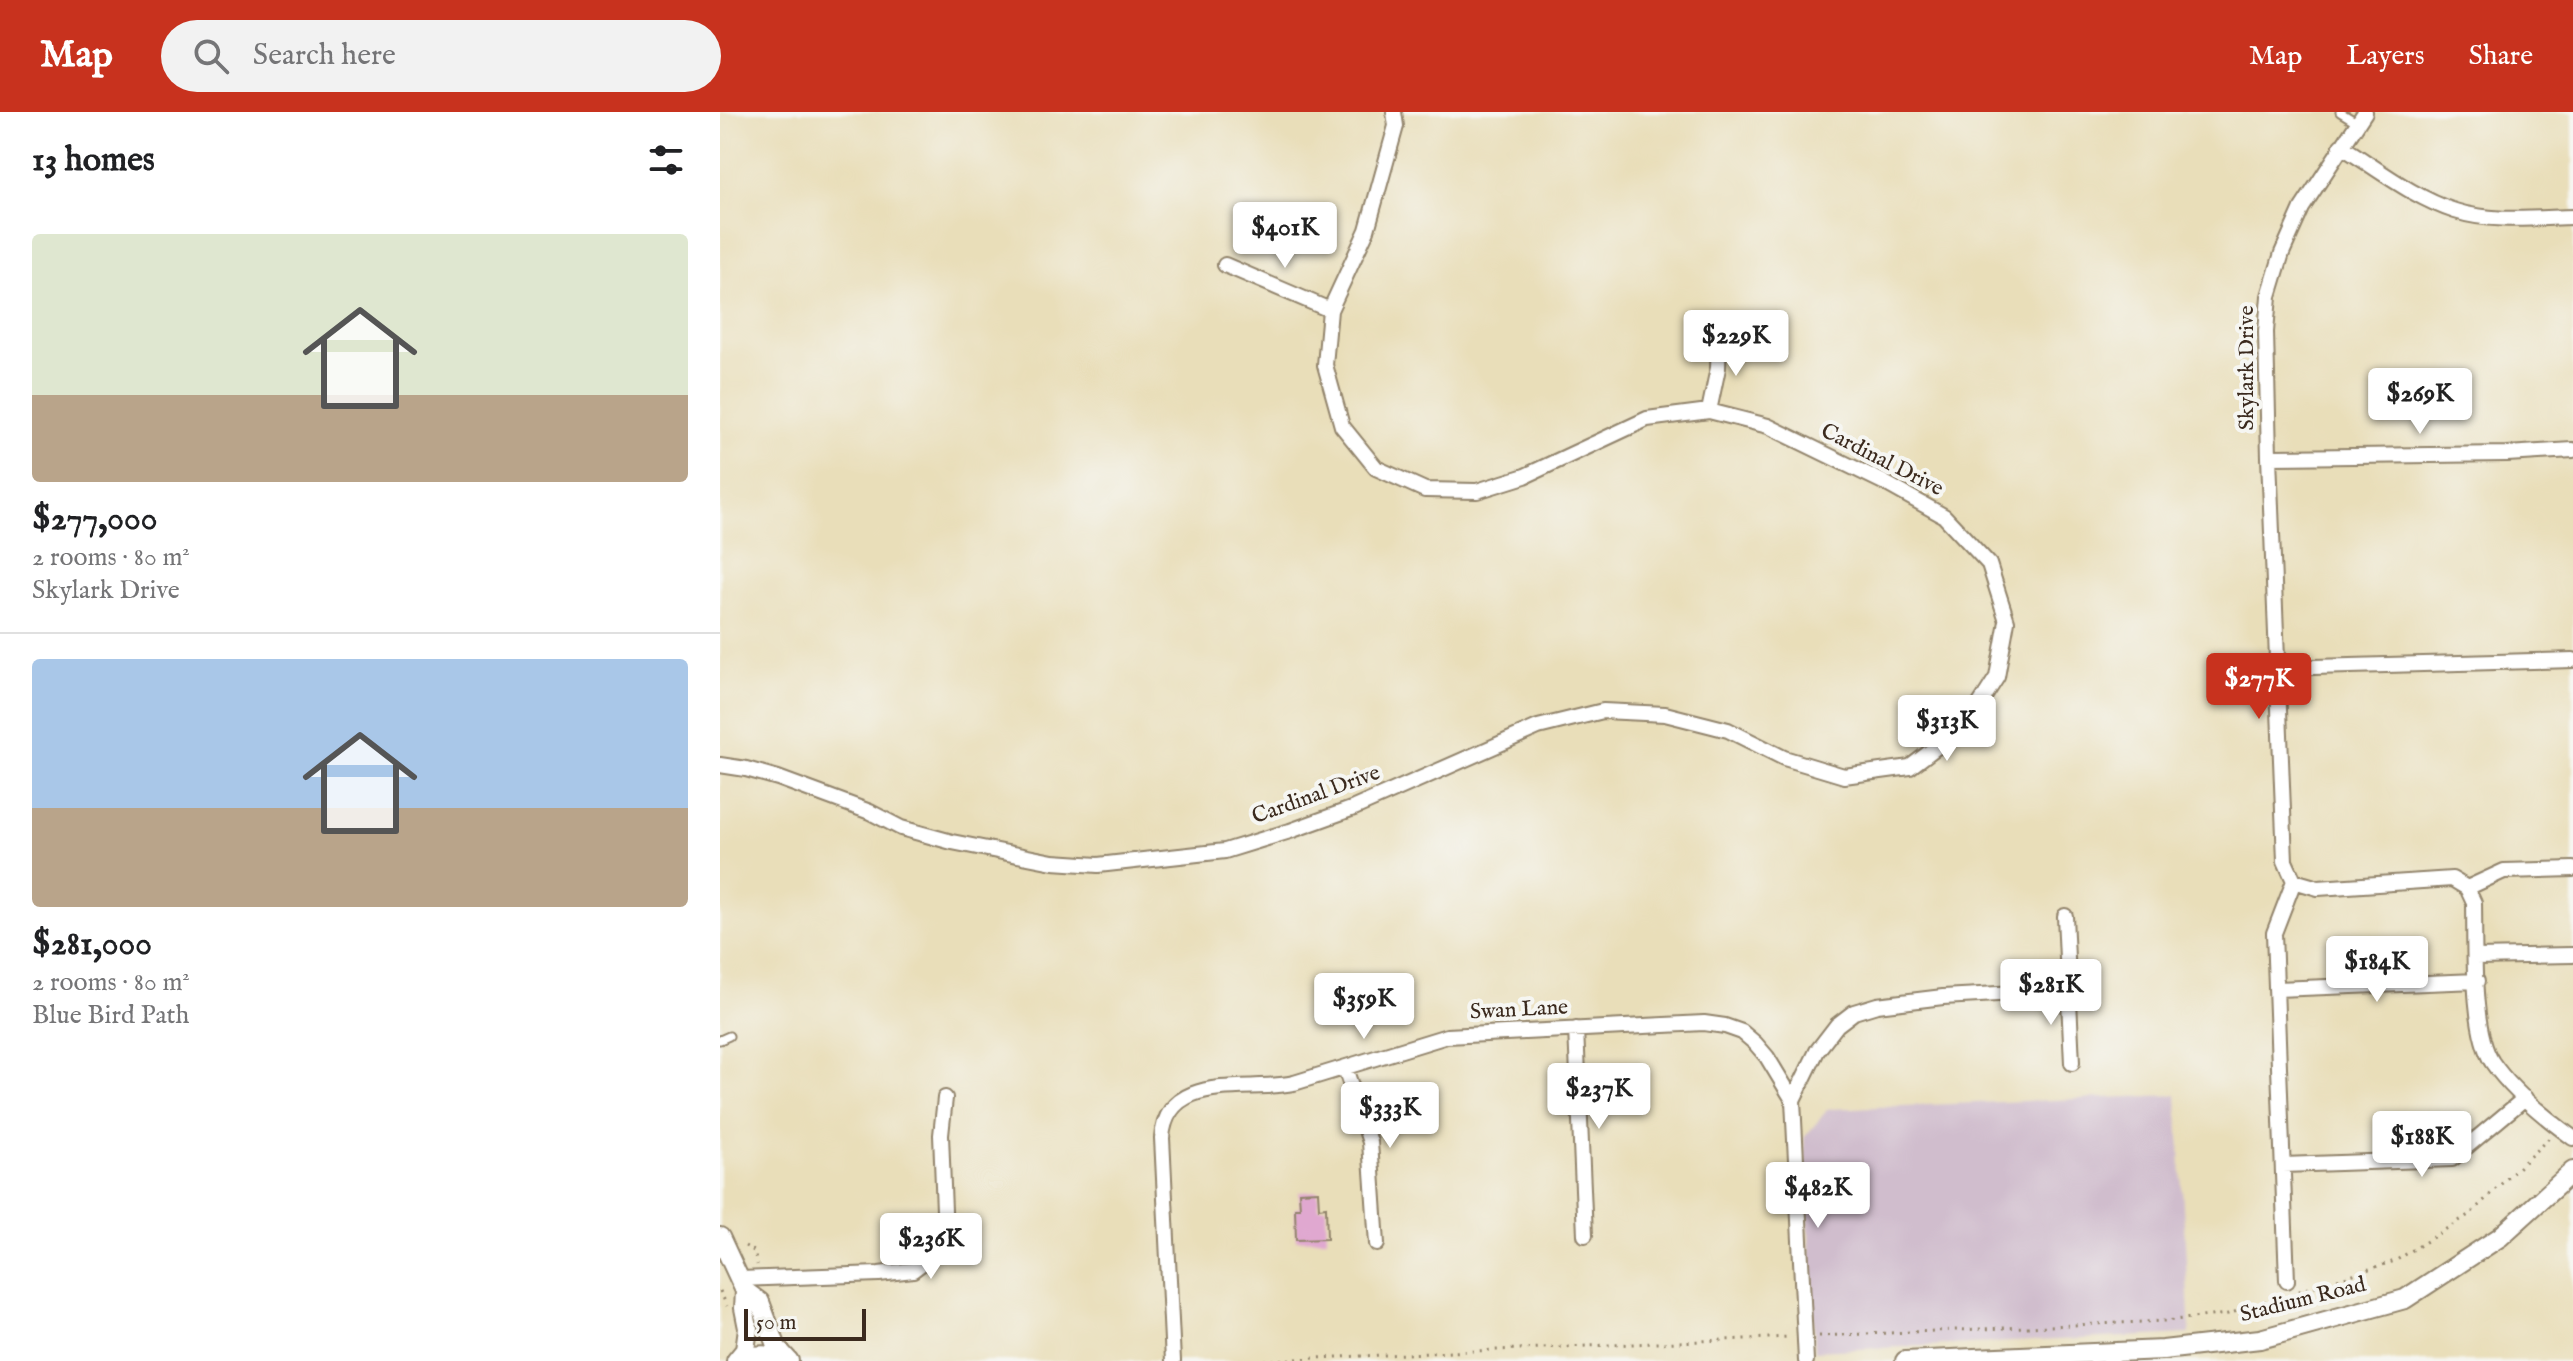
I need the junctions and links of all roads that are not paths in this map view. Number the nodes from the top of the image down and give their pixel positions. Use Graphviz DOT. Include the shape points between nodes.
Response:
graph roads {
  1 [pos="1394,112"];
  2 [pos="2340,112"];
  3 [pos="2362,117"];
  4 [pos="2341,146"];
  5 [pos="2573,217"];
  6 [pos="1225,265"];
  7 [pos="1330,310"];
  8 [pos="1719,339"];
  9 [pos="1709,411"];
  10 [pos="2573,450"];
  11 [pos="2269,457"];
  12 [pos="2573,660"];
  13 [pos="2276,668"];
  14 [pos="720,765"];
  15 [pos="2573,869"];
  16 [pos="2294,881"];
  17 [pos="2467,888"];
  18 [pos="2065,916"];
  19 [pos="2573,955"];
  20 [pos="2476,957"];
  21 [pos="2477,981"];
  22 [pos="2276,989"];
  23 [pos="2069,990"];
  24 [pos="1576,1029"];
  25 [pos="729,1036"];
  26 [pos="720,1040"];
  27 [pos="2072,1063"];
  28 [pos="1345,1068"];
  29 [pos="945,1098"];
  30 [pos="2525,1098"];
  31 [pos="1793,1100"];
  32 [pos="2573,1138"];
  33 [pos="2283,1165"];
  34 [pos="2573,1171"];
  35 [pos="1585,1235"];
  36 [pos="720,1237"];
  37 [pos="1377,1244"];
  38 [pos="2287,1281"];
  39 [pos="742,1285"];
  40 [pos="2144,1356"];
  41 [pos="738,1361"];
  42 [pos="787,1361"];
  43 [pos="1173,1361"];
  44 [pos="1806,1361"];
  45 [pos="1905,1361"];
  1 -- 7 [label="street, Cardinal Drive" via="1396,126 1367,230"];
  2 -- 3 [label="lane"];
  3 -- 4 [label="street, Skylark Drive"];
  4 -- 5 [label="street" via="2419,196 2456,212 2496,219"];
  4 -- 11 [label="street, Skylark Drive" via="2302,208 2269,296"];
  6 -- 7 [label="street"];
  7 -- 9 [label="street, Cardinal Drive" via="1325,365 1342,426 1376,468 1425,490 1477,491 1525,476 1647,419"];
  8 -- 9 [label="street"];
  9 -- 14 [label="street, Cardinal Drive" via="1768,426 1883,482 1944,516 1989,564 2007,621 1997,677 1967,724 1910,767 1844,776 1784,758 1728,730 1665,714 1603,711 1538,727 1354,808 1225,851 1098,865 1053,862 952,842 901,828 778,778"];
  10 -- 11 [label="street, Skylark Drive"];
  11 -- 13 [label="street, Skylark Drive"];
  12 -- 13 [label="street"];
  13 -- 16 [label="street, Skylark Drive" via="2285,861"];
  15 -- 17 [label="street" via="2504,871"];
  16 -- 17 [label="street" via="2318,888 2452,879"];
  16 -- 22 [label="street" via="2274,933"];
  17 -- 20 [label="street" via="2474,903"];
  18 -- 23 [label="street"];
  19 -- 20 [label="street"];
  20 -- 21 [label="street"];
  21 -- 22 [label="street"];
  21 -- 30 [label="street" via="2480,1028 2491,1060"];
  22 -- 33 [label="street"];
  23 -- 27 [label="street"];
  23 -- 31 [label="street" via="1943,997 1854,1012 1817,1051"];
  24 -- 28 [label="street, Swan Lane" via="1447,1036"];
  24 -- 31 [label="street, Swan Lane" via="1725,1026 1742,1032 1761,1050"];
  24 -- 35 [label="street"];
  25 -- 26 [label="lane"];
  28 -- 37 [label="street" via="1370,1142"];
  28 -- 43 [label="street, Swan Lane" via="1277,1086 1188,1094 1167,1113 1162,1138"];
  29 -- 39 [label="street" via="944,1211 938,1251 913,1270"];
  30 -- 32 [label="street"];
  30 -- 33 [label="street" via="2452,1159"];
  31 -- 44 [label="street, Swan Lane"];
  33 -- 38 [label="street"];
  34 -- 40 [label="street, Stadium Road" via="2500,1237 2405,1299 2260,1339"];
  36 -- 39 [label="street"];
  39 -- 41 [label="street" via="748,1328"];
  39 -- 42 [label="street" via="760,1302"];
  40 -- 45 [label="street, Stadium Road"];
  41 -- 42 [label="street" via="760,1355"];
}
